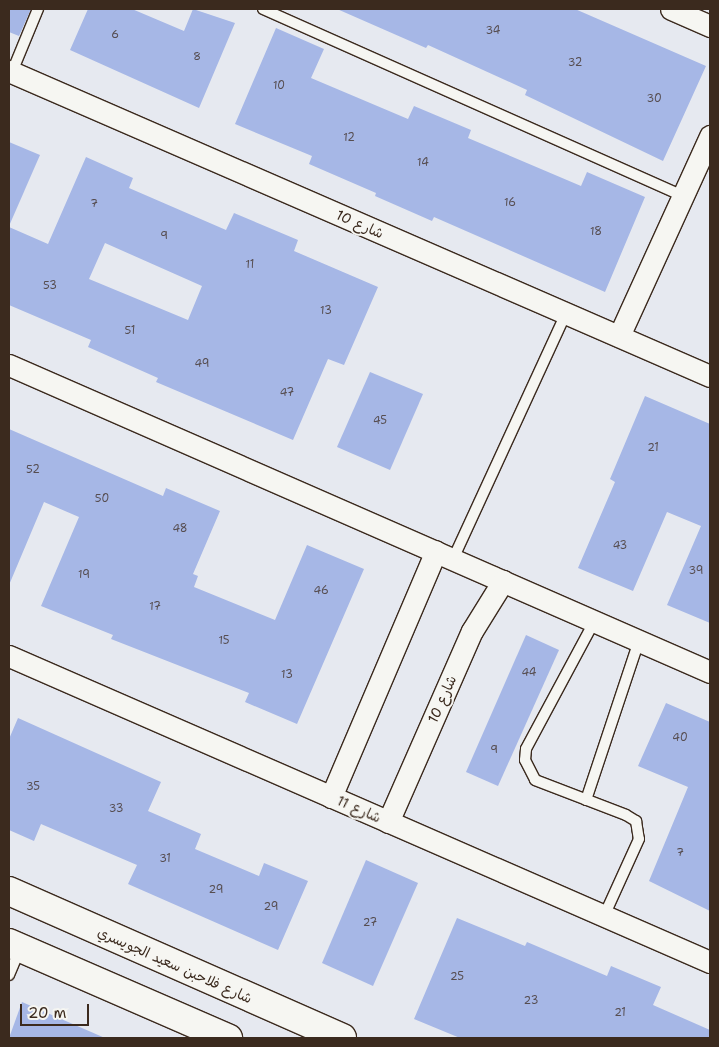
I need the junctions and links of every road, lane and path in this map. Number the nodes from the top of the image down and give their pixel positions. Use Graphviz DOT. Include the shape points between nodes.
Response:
graph roads {
  1 [pos="38,9"];
  2 [pos="263,9"];
  3 [pos="670,9"];
  4 [pos="710,26"];
  5 [pos="10,72"];
  6 [pos="710,136"];
  7 [pos="683,196"];
  8 [pos="566,313"];
  9 [pos="619,336"];
  10 [pos="9,366"];
  11 [pos="710,376"];
  12 [pos="444,555"];
  13 [pos="503,581"];
  14 [pos="594,622"];
  15 [pos="639,641"];
  16 [pos="9,656"];
  17 [pos="710,672"];
  18 [pos="331,797"];
  19 [pos="586,800"];
  20 [pos="388,822"];
  21 [pos="9,892"];
  22 [pos="604,916"];
  23 [pos="15,946"];
  24 [pos="710,962"];
  25 [pos="9,975"];
  26 [pos="228,1038"];
  27 [pos="342,1038"];
  1 -- 5 [label="lane"];
  2 -- 7 [label="lane"];
  3 -- 4 [label="street"];
  5 -- 8 [label="street, شارع 10"];
  6 -- 7 [label="street"];
  7 -- 9 [label="street"];
  8 -- 9 [label="street, شارع 10"];
  8 -- 12 [label="lane"];
  9 -- 11 [label="street, شارع 10"];
  10 -- 12 [label="street"];
  12 -- 13 [label="street"];
  12 -- 18 [label="street"];
  13 -- 14 [label="street"];
  13 -- 20 [label="street, شارع 10" via="472,631"];
  14 -- 15 [label="street"];
  14 -- 19 [label="lane" via="526,749 525,760 535,780"];
  15 -- 17 [label="street"];
  15 -- 19 [label="lane"];
  16 -- 18 [label="street, شارع 11"];
  18 -- 20 [label="street, شارع 11"];
  19 -- 22 [label="lane" via="632,817 640,833"];
  20 -- 22 [label="street, شارع 11"];
  21 -- 27 [label="street, شارع فلاحبن سعيد الجويسري"];
  22 -- 24 [label="street, شارع 11"];
  23 -- 25 [label="lane"];
  23 -- 26 [label="street"];
}
